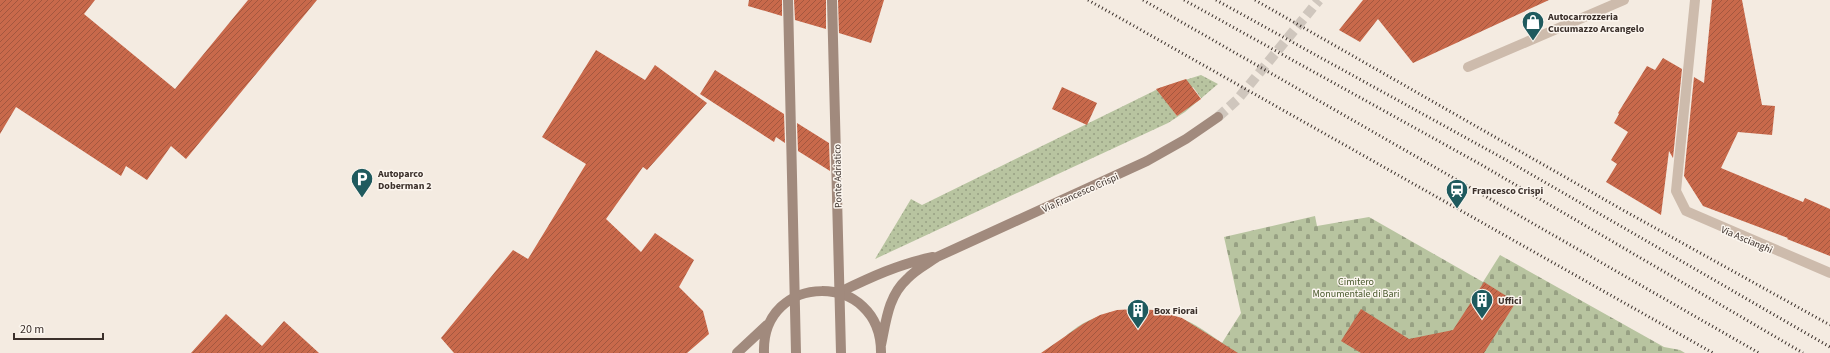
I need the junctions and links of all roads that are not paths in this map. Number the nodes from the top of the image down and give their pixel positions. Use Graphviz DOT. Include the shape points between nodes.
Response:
graph roads {
  1 [pos="788,0"];
  2 [pos="832,0"];
  3 [pos="1624,0"];
  4 [pos="1695,0"];
  5 [pos="1468,67"];
  6 [pos="1218,117"];
  7 [pos="937,257"];
  8 [pos="1830,273"];
  9 [pos="840,292"];
  10 [pos="770,322"];
  11 [pos="881,349"];
  12 [pos="737,353"];
  13 [pos="764,353"];
  14 [pos="796,353"];
  15 [pos="841,353"];
  1 -- 14 [label="main road, bridge"];
  2 -- 15 [label="main road, Ponte Adriatico, bridge"];
  3 -- 5 [label="street"];
  4 -- 8 [label="street, Via Ascianghi" via="1676,191 1686,212"];
  6 -- 7 [label="main road, Via Francesco Crispi" via="1147,161"];
  7 -- 9 [label="main road" via="907,263 878,273"];
  7 -- 11 [label="main road" via="907,279 894,294 888,310"];
  9 -- 10 [label="main road" via="812,291 799,295 780,308"];
  9 -- 11 [label="main road" via="855,300 871,316 878,331"];
  10 -- 12 [label="main road"];
  10 -- 13 [label="main road" via="764,340"];
}
